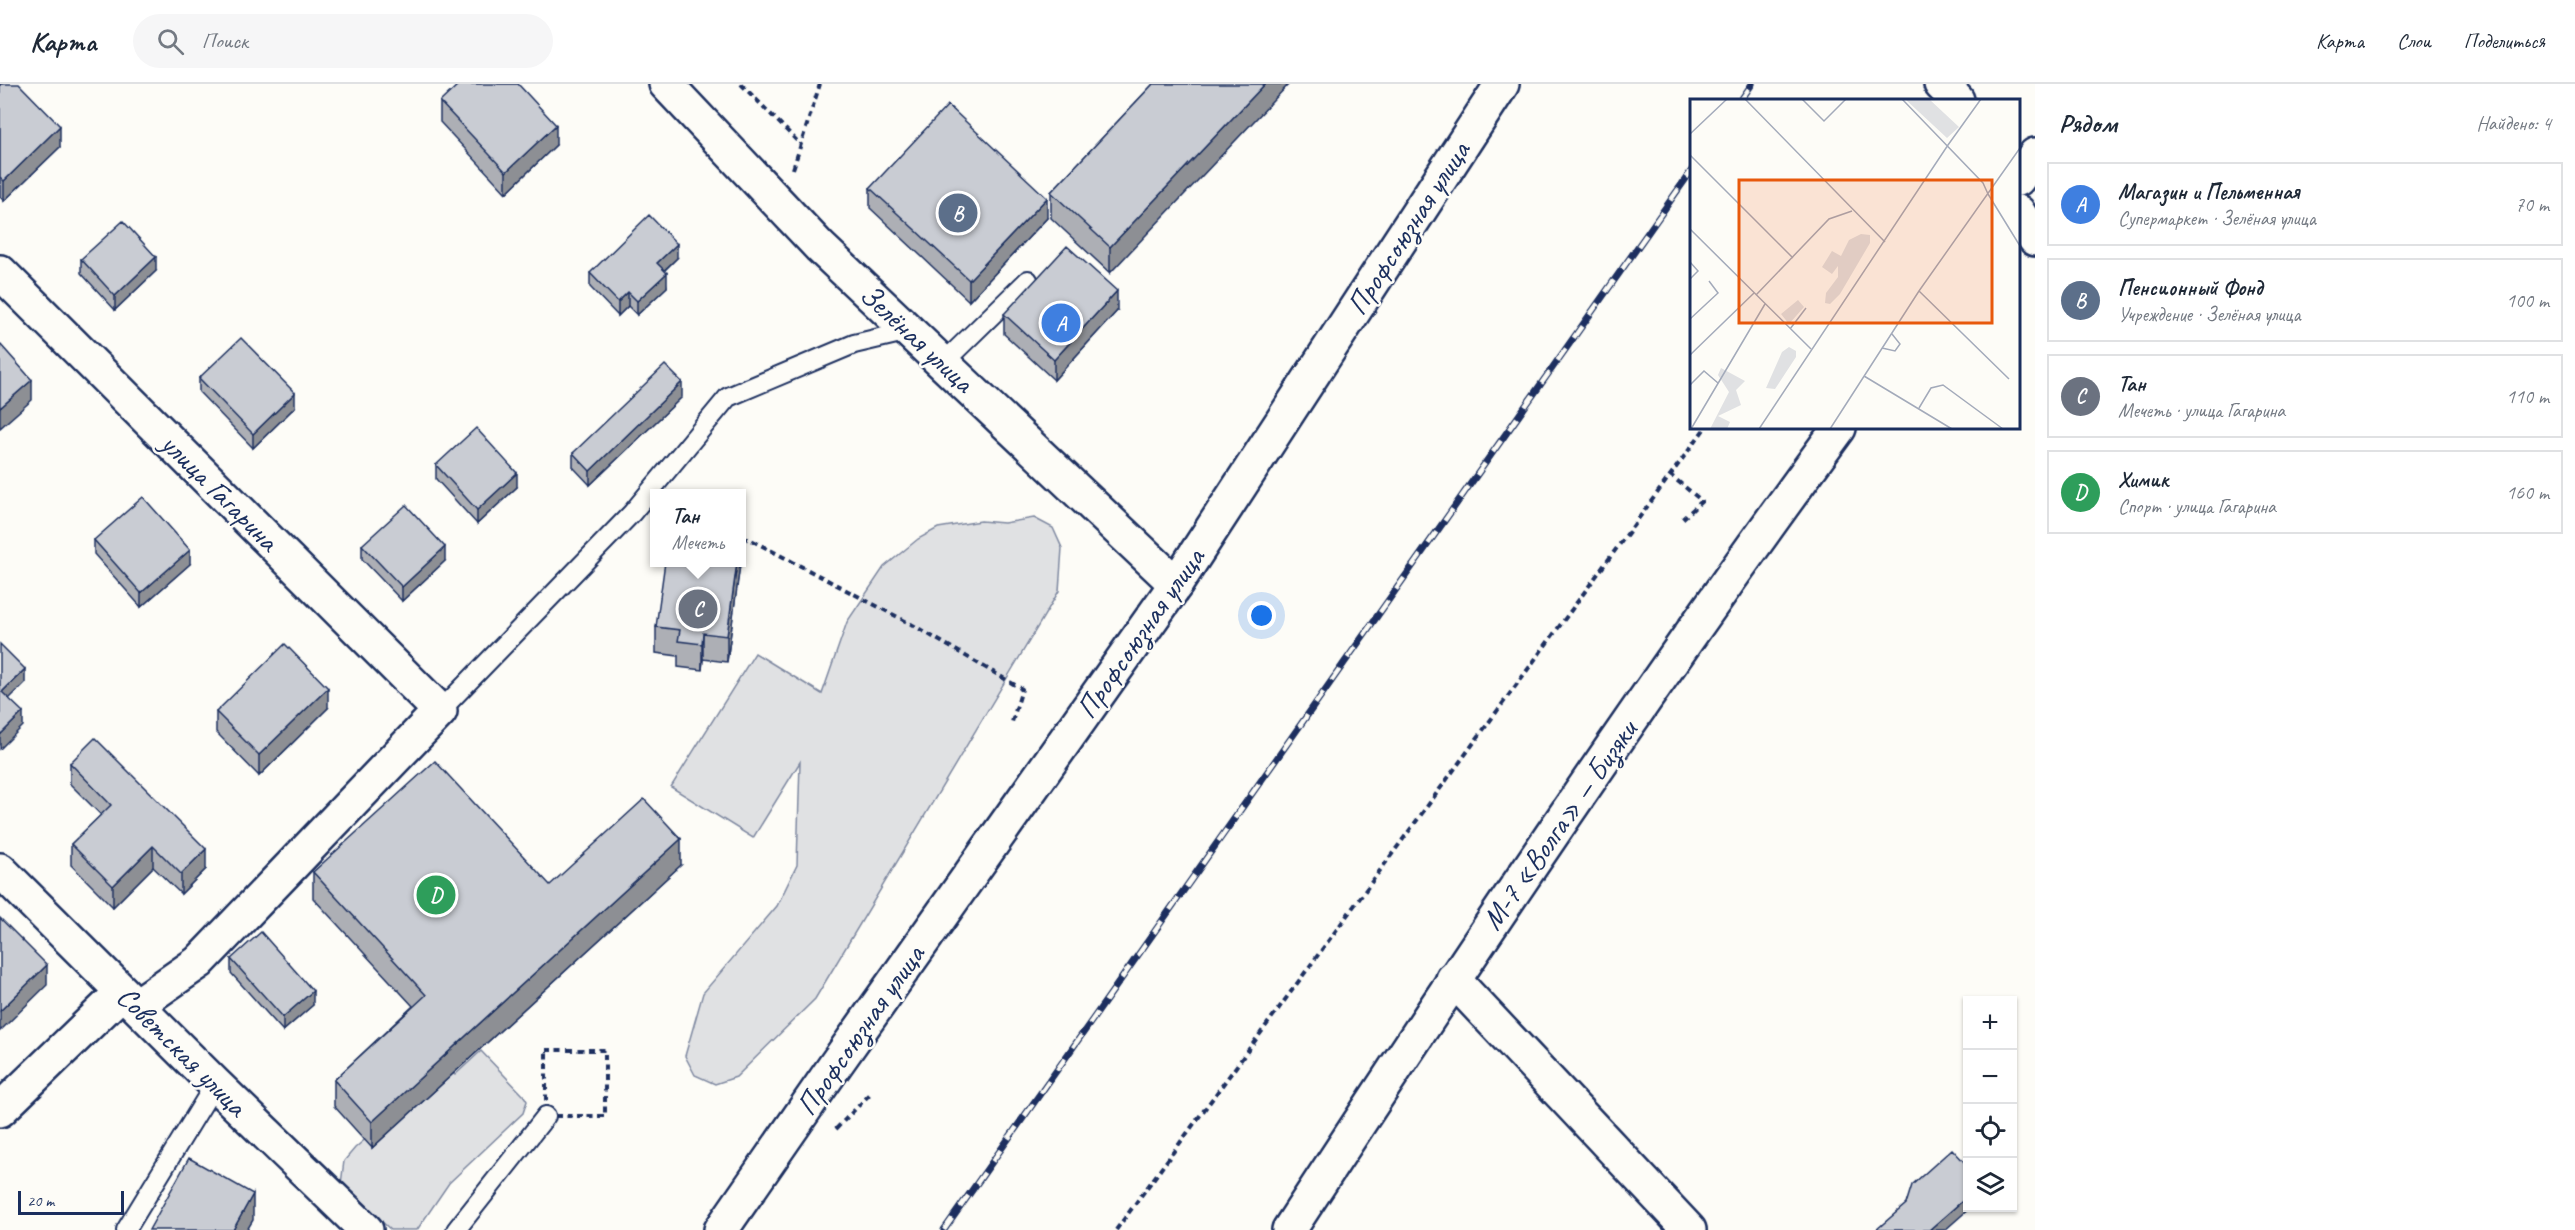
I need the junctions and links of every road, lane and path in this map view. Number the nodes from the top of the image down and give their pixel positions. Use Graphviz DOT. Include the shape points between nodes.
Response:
graph roads {
  1 [pos="666,84"];
  2 [pos="741,84"];
  3 [pos="820,84"];
  4 [pos="1502,84"];
  5 [pos="1941,84"];
  6 [pos="1956,99"];
  7 [pos="801,145"];
  8 [pos="2035,155"];
  9 [pos="2020,178"];
  10 [pos="782,206"];
  11 [pos="2020,214"];
  12 [pos="2035,239"];
  13 [pos="0,272"];
  14 [pos="1028,280"];
  15 [pos="909,331"];
  16 [pos="943,363"];
  17 [pos="1704,429"];
  18 [pos="1838,429"];
  19 [pos="1669,474"];
  20 [pos="652,489"];
  21 [pos="650,492"];
  22 [pos="1680,521"];
  23 [pos="746,539"];
  24 [pos="1176,584"];
  25 [pos="440,711"];
  26 [pos="1012,722"];
  27 [pos="0,870"];
  28 [pos="1453,979"];
  29 [pos="129,999"];
  30 [pos="215,1084"];
  31 [pos="0,1110"];
  32 [pos="546,1116"];
  33 [pos="126,1230"];
  34 [pos="366,1230"];
  35 [pos="456,1230"];
  36 [pos="721,1230"];
  37 [pos="1116,1230"];
  38 [pos="1289,1230"];
  39 [pos="1689,1230"];
  1 -- 10 [label="street, Зелёная улица"];
  2 -- 7 [label="path"];
  3 -- 7 [label="path"];
  4 -- 24 [label="street, Профсоюзная улица"];
  5 -- 6 [label="street"];
  7 -- 10 [label="path"];
  8 -- 9 [label="street"];
  10 -- 15 [label="street, Зелёная улица"];
  11 -- 12 [label="street"];
  13 -- 25 [label="street, улица Гагарина"];
  14 -- 16 [label="lane"];
  15 -- 16 [label="street, Зелёная улица"];
  15 -- 20 [label="lane" via="854,344 728,396"];
  16 -- 24 [label="street, Зелёная улица"];
  17 -- 19 [label="path"];
  18 -- 28 [label="street, М-7 «Волга» — Бизяки" via="1740,562"];
  19 -- 22 [label="path" via="1702,501"];
  19 -- 37 [label="path"];
  21 -- 25 [label="lane"];
  23 -- 26 [label="path" via="910,624 1022,689"];
  24 -- 36 [label="street, Профсоюзная улица"];
  25 -- 29 [label="street" via="198,962"];
  27 -- 29 [label="street, Советская улица"];
  28 -- 38 [label="street, М-7 «Волга» — Бизяки"];
  28 -- 39 [label="street"];
  29 -- 30 [label="street, Советская улица"];
  29 -- 31 [label="street"];
  30 -- 33 [label="lane"];
  30 -- 34 [label="street, Советская улица"];
  32 -- 32 [label="path" via="546,1050 605,1050 605,1116"];
  32 -- 35 [label="lane"];
}
